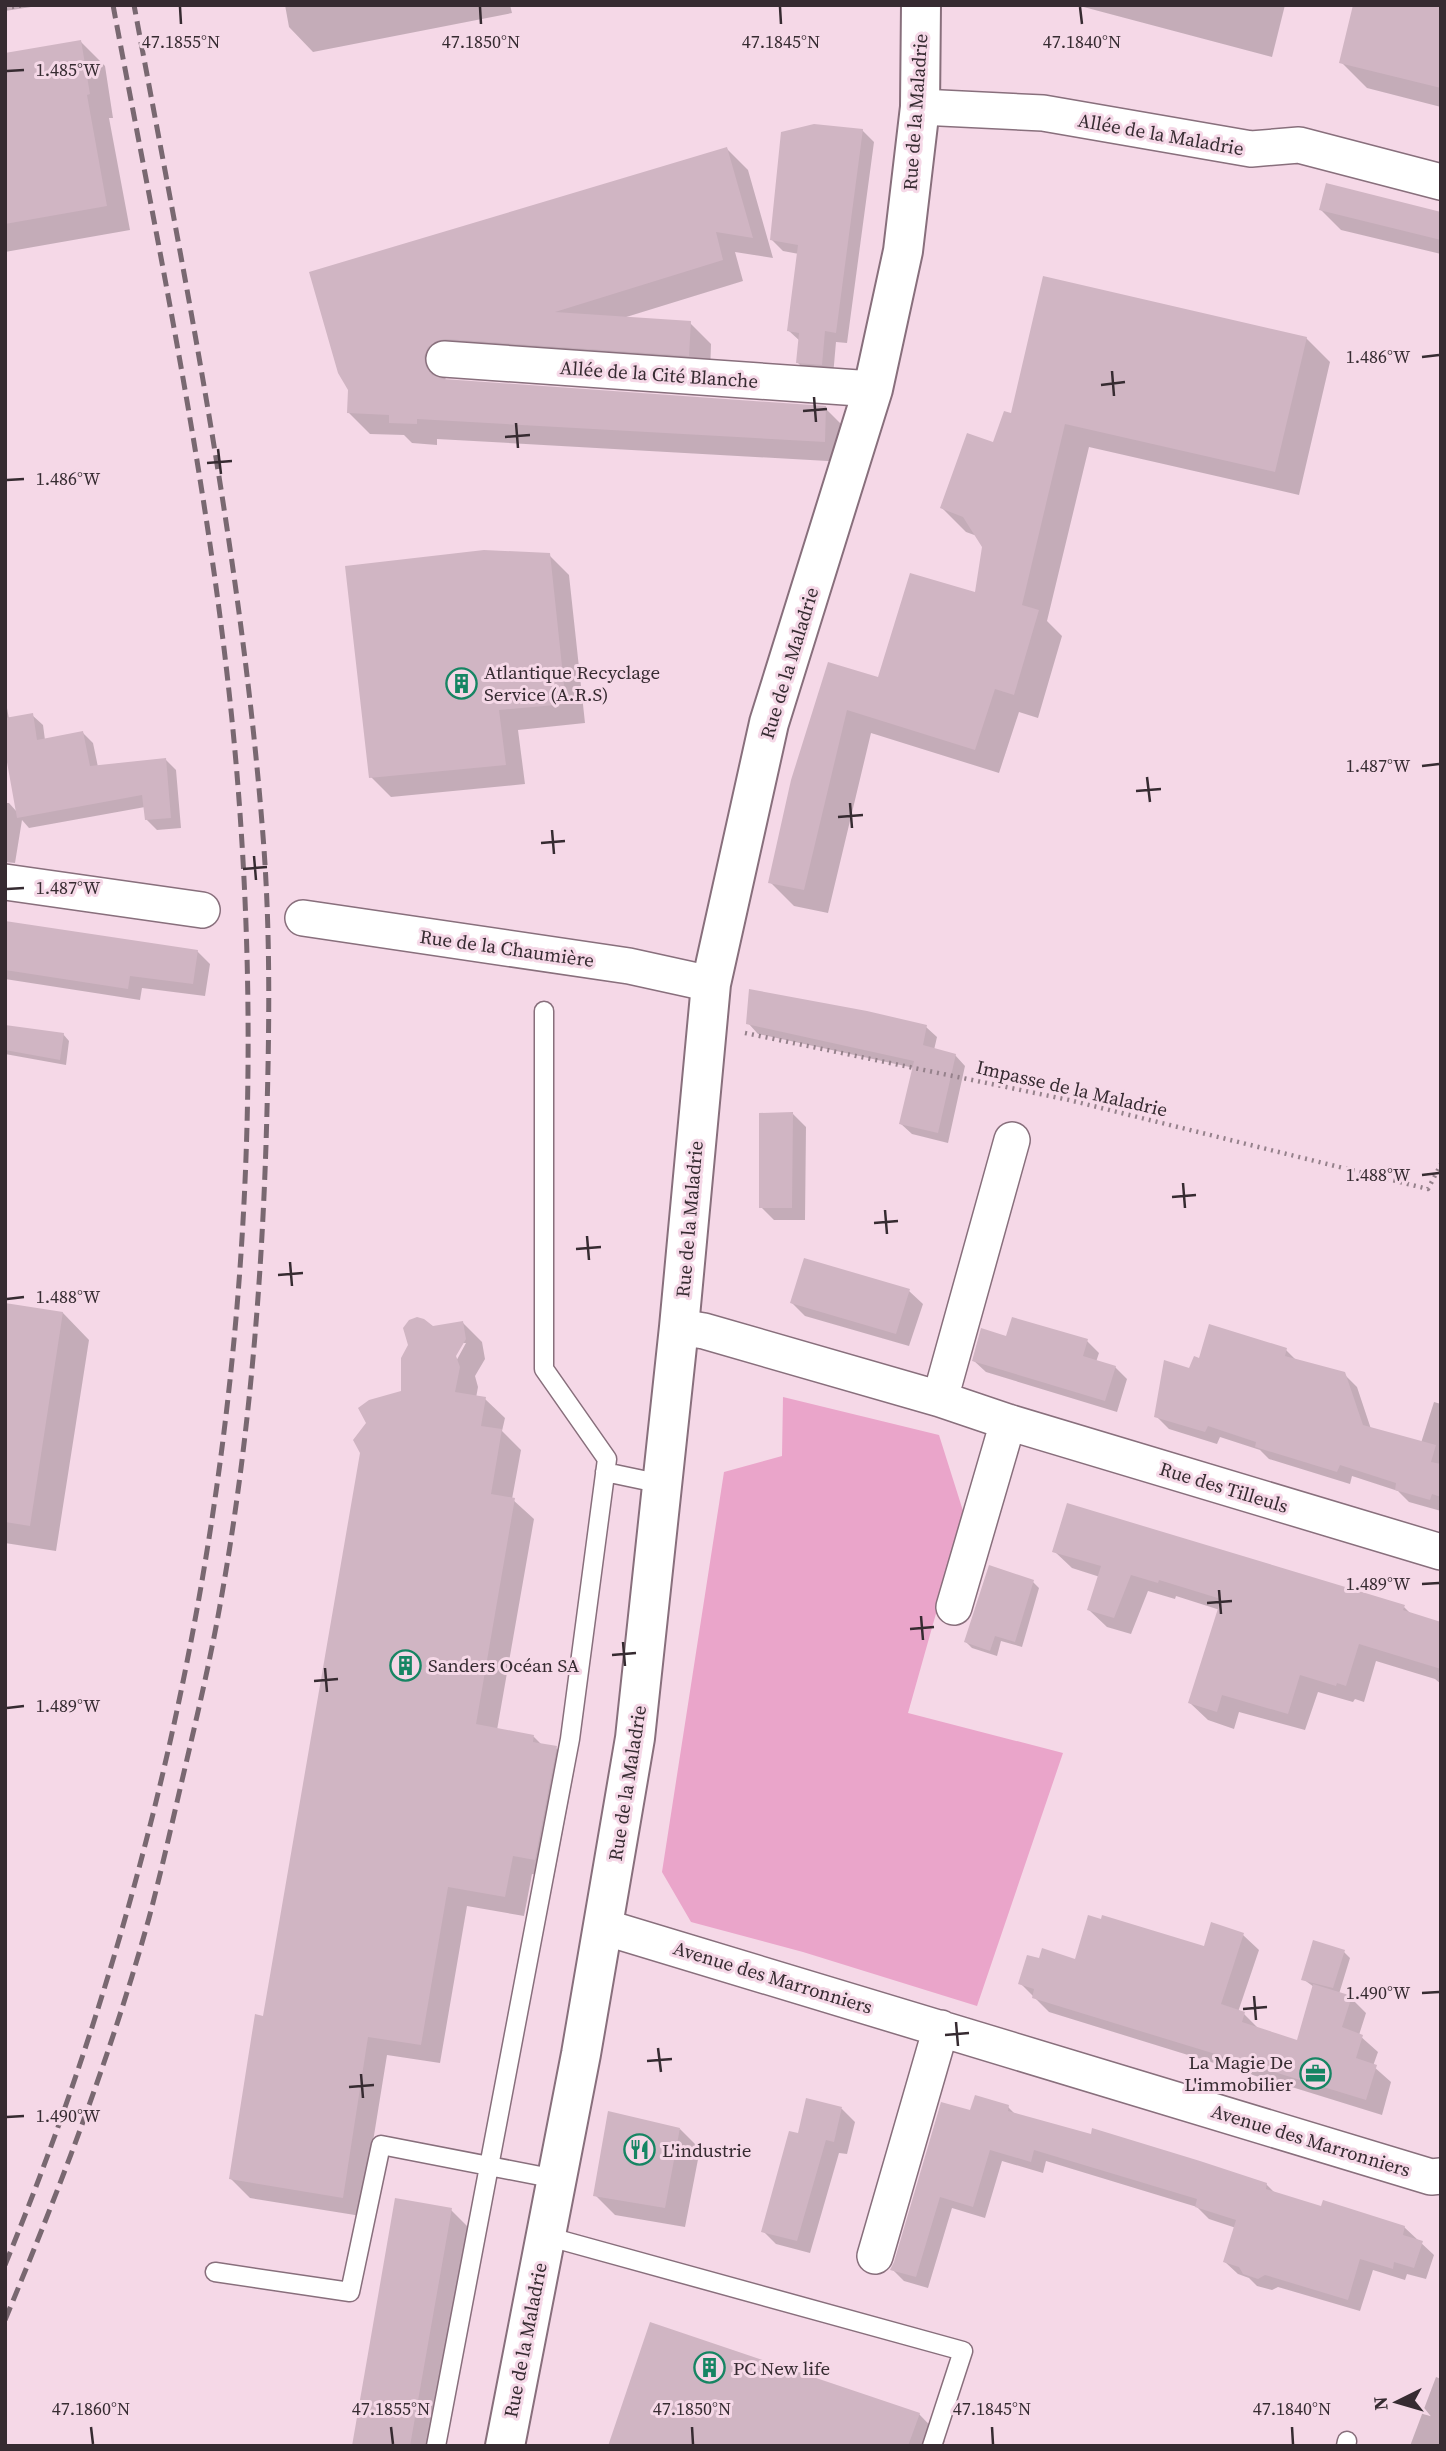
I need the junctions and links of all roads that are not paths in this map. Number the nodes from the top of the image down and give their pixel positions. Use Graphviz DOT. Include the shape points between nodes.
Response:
graph roads {
  1 [pos="921,5"];
  2 [pos="919,107"];
  3 [pos="1441,182"];
  4 [pos="444,359"];
  5 [pos="873,388"];
  6 [pos="5,882"];
  7 [pos="202,911"];
  8 [pos="303,918"];
  9 [pos="711,984"];
  10 [pos="544,1011"];
  11 [pos="1012,1140"];
  12 [pos="679,1327"];
  13 [pos="940,1399"];
  14 [pos="1008,1422"];
  15 [pos="605,1472"];
  16 [pos="663,1484"];
  17 [pos="1441,1552"];
  18 [pos="954,1607"];
  19 [pos="604,1927"];
  20 [pos="941,2028"];
  21 [pos="489,2165"];
  22 [pos="1441,2176"];
  23 [pos="556,2179"];
  24 [pos="546,2236"];
  25 [pos="875,2256"];
  26 [pos="215,2272"];
  27 [pos="436,2446"];
  28 [pos="505,2446"];
  29 [pos="932,2446"];
  1 -- 2 [label="street, Rue de la Maladrie"];
  2 -- 3 [label="street, Allée de la Maladrie" via="1042,114 1251,149 1299,145"];
  2 -- 5 [label="street, Rue de la Maladrie" via="903,251"];
  4 -- 5 [label="street, Allée de la Cité Blanche"];
  5 -- 9 [label="street, Rue de la Maladrie" via="769,723"];
  6 -- 7 [label="street"];
  8 -- 9 [label="street, Rue de la Chaumière" via="629,966"];
  9 -- 12 [label="street, Rue de la Maladrie"];
  10 -- 15 [label="lane" via="544,1369 607,1459"];
  11 -- 13 [label="street"];
  12 -- 13 [label="street, Rue des Tilleuls"];
  12 -- 16 [label="street, Rue de la Maladrie"];
  13 -- 14 [label="street, Rue des Tilleuls"];
  14 -- 17 [label="street, Rue des Tilleuls"];
  14 -- 18 [label="street"];
  15 -- 16 [label="lane"];
  15 -- 21 [label="lane" via="570,1739"];
  16 -- 19 [label="street, Rue de la Maladrie" via="635,1738"];
  19 -- 20 [label="street, Avenue des Marronniers"];
  19 -- 23 [label="street, Rue de la Maladrie"];
  20 -- 22 [label="street, Avenue des Marronniers" via="1431,2177"];
  20 -- 25 [label="street"];
  21 -- 23 [label="lane"];
  21 -- 26 [label="lane" via="381,2145 350,2292"];
  21 -- 27 [label="lane"];
  23 -- 24 [label="street, Rue de la Maladrie"];
  24 -- 28 [label="street, Rue de la Maladrie"];
  24 -- 29 [label="lane" via="963,2351"];
}
